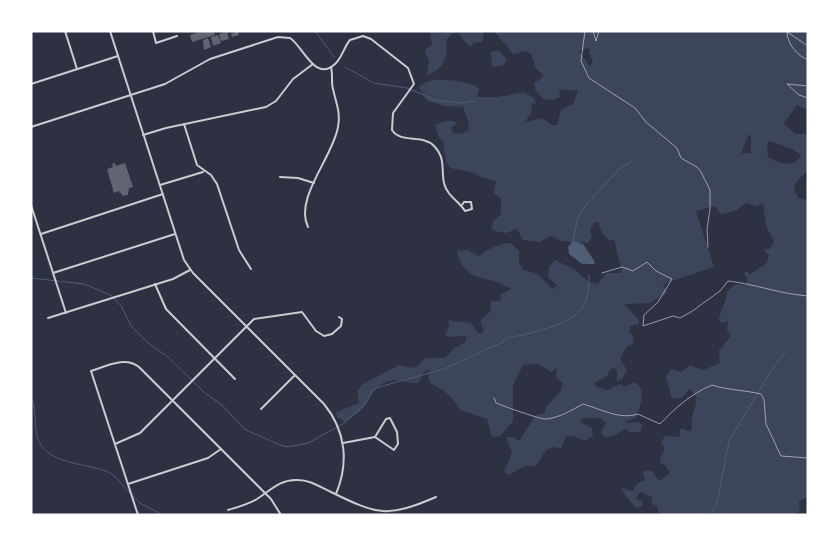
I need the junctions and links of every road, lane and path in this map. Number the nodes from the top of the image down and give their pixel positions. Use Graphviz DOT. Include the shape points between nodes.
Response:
graph roads {
  1 [pos="65,31"];
  2 [pos="110,31"];
  3 [pos="152,31"];
  4 [pos="586,31"];
  5 [pos="593,31"];
  6 [pos="599,31"];
  7 [pos="808,32"];
  8 [pos="808,34"];
  9 [pos="177,36"];
  10 [pos="808,46"];
  11 [pos="118,56"];
  12 [pos="808,60"];
  13 [pos="313,64"];
  14 [pos="331,67"];
  15 [pos="77,69"];
  16 [pos="31,84"];
  17 [pos="808,86"];
  18 [pos="131,95"];
  19 [pos="808,98"];
  20 [pos="184,124"];
  21 [pos="31,128"];
  22 [pos="144,135"];
  23 [pos="207,173"];
  24 [pos="280,177"];
  25 [pos="314,183"];
  26 [pos="160,185"];
  27 [pos="163,194"];
  28 [pos="31,205"];
  29 [pos="462,205"];
  30 [pos="308,227"];
  31 [pos="41,234"];
  32 [pos="176,234"];
  33 [pos="708,247"];
  34 [pos="251,269"];
  35 [pos="190,270"];
  36 [pos="602,272"];
  37 [pos="54,273"];
  38 [pos="155,284"];
  39 [pos="808,296"];
  40 [pos="66,313"];
  41 [pos="339,317"];
  42 [pos="48,318"];
  43 [pos="247,326"];
  44 [pos="215,359"];
  45 [pos="295,375"];
  46 [pos="234,378"];
  47 [pos="494,398"];
  48 [pos="172,401"];
  49 [pos="261,409"];
  50 [pos="375,437"];
  51 [pos="343,443"];
  52 [pos="115,444"];
  53 [pos="221,449"];
  54 [pos="808,458"];
  55 [pos="128,484"];
  56 [pos="265,493"];
  57 [pos="336,494"];
  58 [pos="436,497"];
  59 [pos="228,510"];
  60 [pos="385,513"];
  61 [pos="138,515"];
  62 [pos="281,515"];
  1 -- 15 [label="street"];
  2 -- 11 [label="street"];
  3 -- 9 [label="street" via="156,43"];
  4 -- 33 [label="path" via="581,61 588,78 635,108 646,122 677,148 681,158 702,172 710,190 706,229"];
  5 -- 6 [label="path" via="596,41"];
  7 -- 8 [label="path"];
  10 -- 12 [label="path" via="787,32 796,52"];
  11 -- 15 [label="street"];
  11 -- 18 [label="street"];
  13 -- 14 [label="street" via="321,68"];
  13 -- 18 [label="street" via="294,40 287,36 278,37 210,59 165,84"];
  13 -- 20 [label="street" via="293,79 270,106"];
  14 -- 25 [label="street" via="339,122 326,162"];
  14 -- 29 [label="street" via="350,40 363,36 408,68 414,84 393,113 392,130 401,136 427,140 435,146 444,169 443,182 452,198"];
  15 -- 16 [label="street"];
  17 -- 19 [label="path" via="787,84 798,95"];
  18 -- 21 [label="street"];
  18 -- 22 [label="street"];
  20 -- 22 [label="street"];
  20 -- 23 [label="street" via="197,165"];
  22 -- 26 [label="street"];
  23 -- 26 [label="street"];
  23 -- 34 [label="street" via="217,184 239,250"];
  24 -- 25 [label="street"];
  25 -- 30 [label="street" via="305,207"];
  26 -- 27 [label="street"];
  27 -- 31 [label="street"];
  27 -- 32 [label="street"];
  28 -- 31 [label="street"];
  29 -- 29 [label="street" via="468,212 472,209 471,202"];
  31 -- 37 [label="street"];
  32 -- 35 [label="street"];
  32 -- 37 [label="street"];
  35 -- 38 [label="street"];
  35 -- 43 [label="street"];
  36 -- 39 [label="path" via="622,267 634,271 647,262 672,279 658,302 644,315 643,326 673,316 680,318 720,291 728,280 784,294"];
  37 -- 40 [label="street"];
  38 -- 40 [label="street"];
  38 -- 44 [label="street" via="166,309"];
  40 -- 42 [label="street"];
  41 -- 43 [label="street" via="341,326 327,336 316,331 302,312 260,317"];
  43 -- 44 [label="street"];
  43 -- 45 [label="street"];
  44 -- 46 [label="street"];
  44 -- 48 [label="street"];
  45 -- 49 [label="street"];
  45 -- 51 [label="street" via="327,408 338,426"];
  47 -- 54 [label="path" via="496,403 540,419 554,417 583,404 615,415 638,414 660,424 699,390 712,385 726,390 742,389 761,394 764,399 766,424 781,456"];
  48 -- 52 [label="street" via="137,435"];
  48 -- 52 [label="street" via="132,363 123,362 91,371"];
  48 -- 53 [label="street"];
  50 -- 50 [label="street" via="394,450 398,444 397,432 390,418 386,419"];
  50 -- 51 [label="street"];
  51 -- 57 [label="street" via="344,469"];
  52 -- 55 [label="street"];
  53 -- 55 [label="street" via="208,458"];
  53 -- 56 [label="street"];
  55 -- 61 [label="street"];
  56 -- 57 [label="street" via="281,483 298,480"];
  56 -- 59 [label="street" via="252,502"];
  56 -- 62 [label="street"];
  57 -- 60 [label="street"];
  58 -- 60 [label="street" via="405,510"];
}
